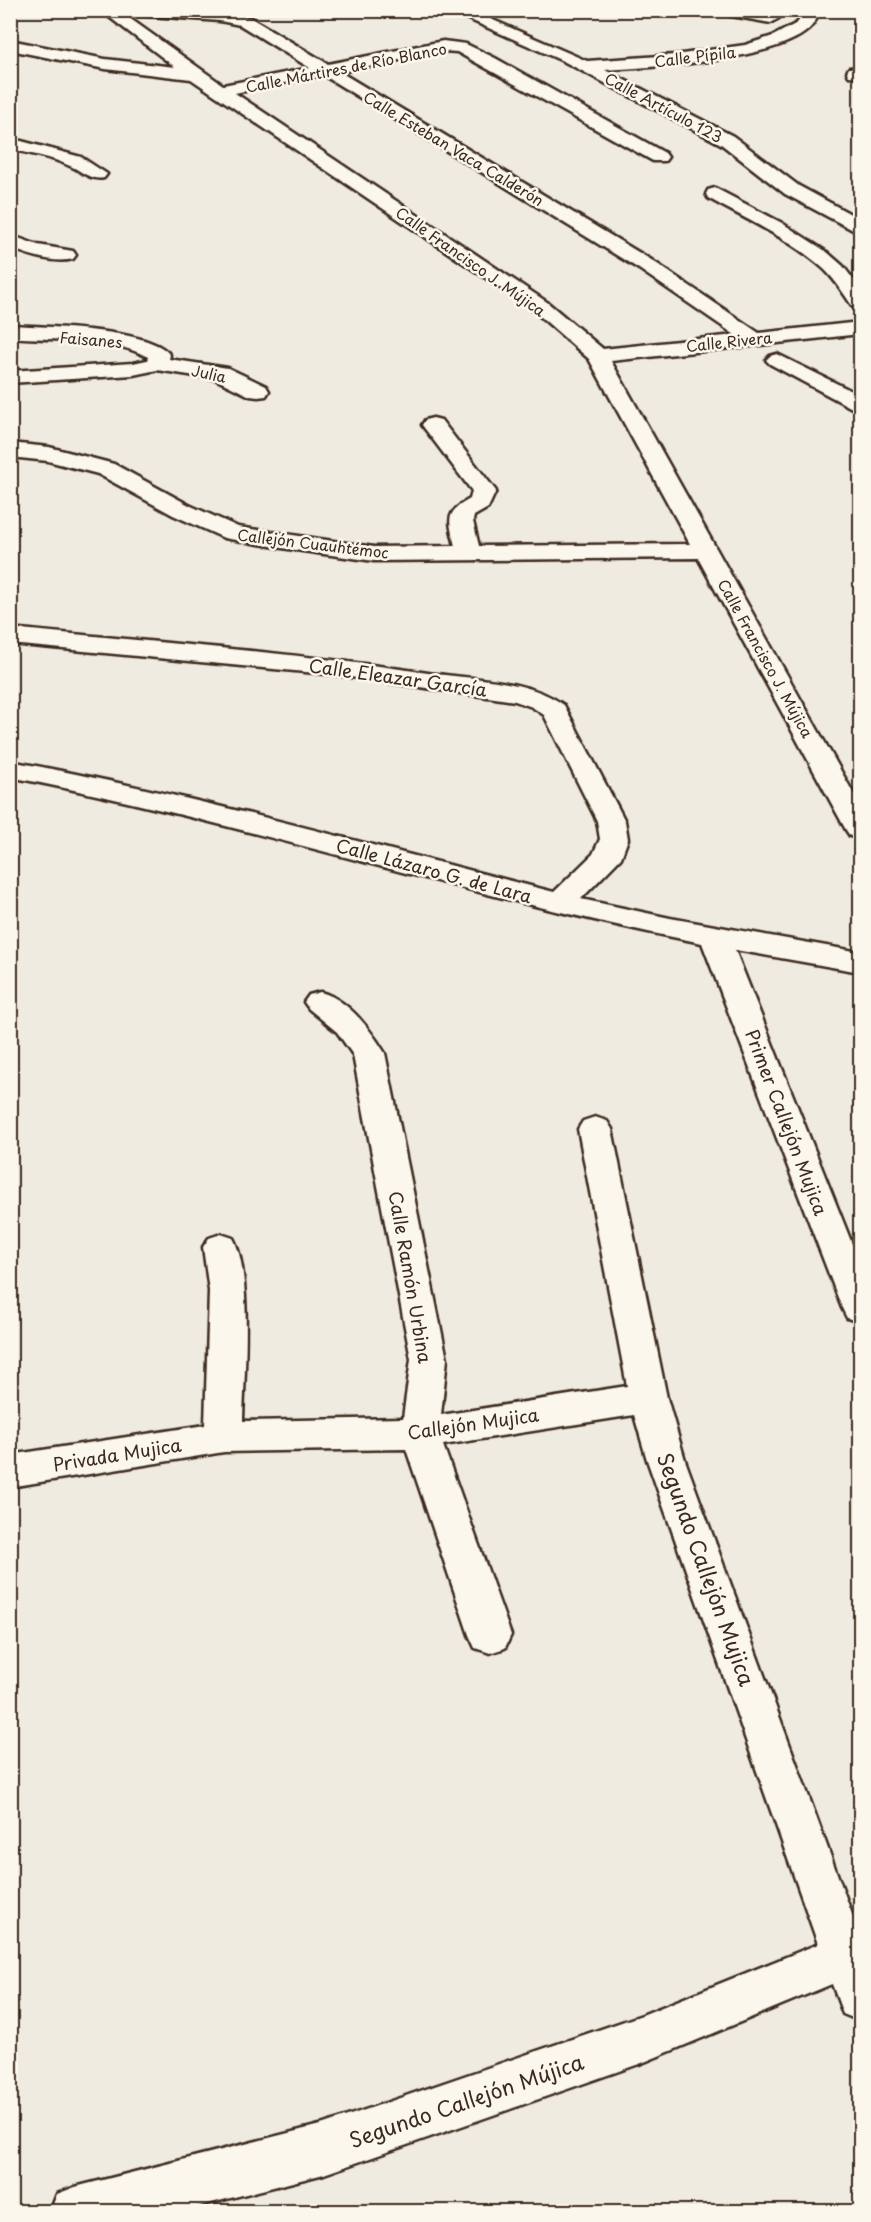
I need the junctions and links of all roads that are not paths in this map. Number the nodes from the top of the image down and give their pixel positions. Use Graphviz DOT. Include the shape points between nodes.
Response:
graph roads {
  1 [pos="107,10"];
  2 [pos="137,10"];
  3 [pos="455,10"];
  4 [pos="726,10"];
  5 [pos="815,10"];
  6 [pos="771,18"];
  7 [pos="10,45"];
  8 [pos="489,61"];
  9 [pos="587,66"];
  10 [pos="534,68"];
  11 [pos="325,70"];
  12 [pos="556,71"];
  13 [pos="195,74"];
  14 [pos="611,80"];
  15 [pos="220,91"];
  16 [pos="10,143"];
  17 [pos="659,157"];
  18 [pos="98,174"];
  19 [pos="715,194"];
  20 [pos="861,205"];
  21 [pos="836,213"];
  22 [pos="861,226"];
  23 [pos="10,241"];
  24 [pos="66,255"];
  25 [pos="861,303"];
  26 [pos="861,328"];
  27 [pos="10,331"];
  28 [pos="753,338"];
  29 [pos="598,356"];
  30 [pos="777,360"];
  31 [pos="157,364"];
  32 [pos="10,377"];
  33 [pos="258,391"];
  34 [pos="861,403"];
  35 [pos="433,426"];
  36 [pos="10,450"];
  37 [pos="706,551"];
  38 [pos="469,554"];
  39 [pos="10,636"];
  40 [pos="10,769"];
  41 [pos="861,830"];
  42 [pos="560,903"];
  43 [pos="715,937"];
  44 [pos="861,962"];
  45 [pos="320,1002"];
  46 [pos="595,1129"];
  47 [pos="220,1247"];
  48 [pos="861,1308"];
  49 [pos="648,1398"];
  50 [pos="420,1433"];
  51 [pos="224,1437"];
  52 [pos="10,1471"];
  53 [pos="490,1635"];
  54 [pos="853,1977"];
  55 [pos="75,2211"];
  1 -- 13 [label="street"];
  2 -- 11 [label="street, Calle Esteban Vaca Calderón" via="244,21"];
  3 -- 9 [label="street, Calle Artículo 123"];
  4 -- 6 [label="street"];
  5 -- 9 [label="street, Calle Pípila" via="799,31 760,46 720,54"];
  7 -- 13 [label="street, Calle Francisco J. Mújica" via="105,64"];
  8 -- 10 [label="street"];
  8 -- 11 [label="street, Calle Mártires de Río Blanco" via="460,47 443,46"];
  8 -- 17 [label="street, Calle Mártires de Río Blanco"];
  9 -- 14 [label="street, Calle Artículo 123"];
  11 -- 15 [label="street, Calle Mártires de Río Blanco"];
  11 -- 28 [label="street, Calle Esteban Vaca Calderón" via="646,265"];
  12 -- 14 [label="street"];
  13 -- 15 [label="street, Calle Francisco J. Mújica"];
  14 -- 21 [label="street, Calle Artículo 123" via="727,140 792,190"];
  15 -- 29 [label="street, Calle Francisco J. Mújica" via="540,306"];
  16 -- 18 [label="street" via="75,162"];
  19 -- 25 [label="street" via="812,251 843,278"];
  20 -- 21 [label="street"];
  21 -- 22 [label="street, Calle Artículo 123"];
  23 -- 24 [label="street" via="33,250"];
  26 -- 28 [label="street, Calle Rivera"];
  27 -- 31 [label="street, Faisanes" via="127,342 149,347 159,355"];
  28 -- 29 [label="street, Calle Rivera"];
  29 -- 37 [label="street, Calle Francisco J. Mújica"];
  30 -- 34 [label="street"];
  31 -- 32 [label="street, Julia"];
  31 -- 33 [label="street, Julia" via="220,373"];
  35 -- 38 [label="street" via="484,491 480,503 464,512 461,521"];
  36 -- 38 [label="street, Callejón Cuauhtémoc" via="49,454 106,469 181,510 232,532 374,554"];
  37 -- 38 [label="street, Callejón Cuauhtémoc"];
  37 -- 41 [label="street, Calle Francisco J. Mújica"];
  39 -- 42 [label="street, Calle Eleazar García" via="337,667 519,694 541,701 555,711 611,821 614,839 606,858"];
  40 -- 42 [label="street, Calle Lázaro G. de Lara" via="82,781"];
  42 -- 43 [label="street, Calle Lázaro G. de Lara"];
  43 -- 44 [label="street, Calle Lázaro G. de Lara"];
  43 -- 48 [label="street, Primer Callejón Mujica"];
  45 -- 50 [label="street, Calle Ramón Urbina" via="348,1025 369,1053 429,1359"];
  46 -- 49 [label="street, Segundo Callejón Mujica"];
  47 -- 51 [label="street" via="227,1291"];
  49 -- 50 [label="street, Callejón Mujica"];
  49 -- 54 [label="street, Segundo Callejón Mujica" via="666,1460"];
  50 -- 51 [label="street, Callejón Mujica"];
  50 -- 53 [label="street, Calle Ramón Urbina"];
  51 -- 52 [label="street, Privada Mujica"];
  54 -- 55 [label="street, Segundo Callejón Mújica" via="642,2039 324,2149"];
}
